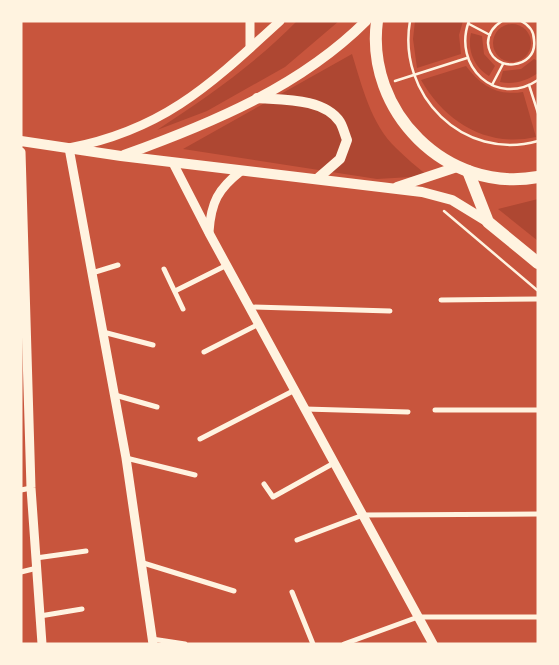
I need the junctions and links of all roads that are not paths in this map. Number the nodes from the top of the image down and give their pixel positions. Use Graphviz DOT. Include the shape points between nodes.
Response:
graph roads {
  1 [pos="250,21"];
  2 [pos="280,21"];
  3 [pos="366,21"];
  4 [pos="377,21"];
  5 [pos="250,48"];
  6 [pos="258,98"];
  7 [pos="21,141"];
  8 [pos="69,148"];
  9 [pos="21,152"];
  10 [pos="121,156"];
  11 [pos="174,163"];
  12 [pos="462,169"];
  13 [pos="241,170"];
  14 [pos="538,177"];
  15 [pos="316,179"];
  16 [pos="391,188"];
  17 [pos="488,222"];
  18 [pos="209,232"];
  19 [pos="538,263"];
  20 [pos="118,264"];
  21 [pos="227,265"];
  22 [pos="164,268"];
  23 [pos="92,273"];
  24 [pos="174,291"];
  25 [pos="538,299"];
  26 [pos="441,300"];
  27 [pos="250,307"];
  28 [pos="183,309"];
  29 [pos="390,311"];
  30 [pos="24,319"];
  31 [pos="259,324"];
  32 [pos="102,332"];
  33 [pos="154,345"];
  34 [pos="204,352"];
  35 [pos="25,362"];
  36 [pos="295,390"];
  37 [pos="115,395"];
  38 [pos="157,407"];
  39 [pos="305,409"];
  40 [pos="435,410"];
  41 [pos="538,410"];
  42 [pos="408,412"];
  43 [pos="26,423"];
  44 [pos="200,439"];
  45 [pos="126,458"];
  46 [pos="334,463"];
  47 [pos="195,475"];
  48 [pos="264,484"];
  49 [pos="32,488"];
  50 [pos="21,490"];
  51 [pos="538,514"];
  52 [pos="363,515"];
  53 [pos="297,540"];
  54 [pos="86,551"];
  55 [pos="36,558"];
  56 [pos="140,562"];
  57 [pos="37,568"];
  58 [pos="21,572"];
  59 [pos="234,591"];
  60 [pos="292,592"];
  61 [pos="82,609"];
  62 [pos="40,616"];
  63 [pos="418,617"];
  64 [pos="538,617"];
  65 [pos="152,642"];
  66 [pos="42,644"];
  67 [pos="185,644"];
  68 [pos="313,644"];
  69 [pos="344,644"];
  70 [pos="433,644"];
  1 -- 5 [label="street"];
  2 -- 5 [label="street"];
  3 -- 6 [label="main road" via="333,50"];
  4 -- 12 [label="highway" via="376,60 383,86 400,119 425,147"];
  5 -- 8 [label="street" via="187,101 161,117 116,137"];
  6 -- 10 [label="main road" via="202,126"];
  6 -- 15 [label="main road" via="323,107 340,121 347,140 340,159"];
  7 -- 8 [label="main road"];
  8 -- 10 [label="main road"];
  8 -- 23 [label="street"];
  9 -- 30 [label="street"];
  10 -- 11 [label="main road"];
  11 -- 13 [label="main road"];
  11 -- 18 [label="street"];
  12 -- 14 [label="highway" via="490,177"];
  12 -- 16 [label="main road"];
  12 -- 17 [label="highway"];
  13 -- 15 [label="main road"];
  13 -- 18 [label="street" via="224,184 214,201"];
  15 -- 16 [label="main road"];
  16 -- 17 [label="main road" via="452,200"];
  17 -- 19 [label="highway"];
  18 -- 21 [label="street"];
  20 -- 23 [label="street"];
  21 -- 24 [label="street"];
  21 -- 27 [label="street"];
  22 -- 24 [label="street"];
  23 -- 32 [label="street"];
  24 -- 28 [label="street"];
  25 -- 26 [label="street"];
  27 -- 29 [label="street"];
  27 -- 31 [label="street"];
  30 -- 35 [label="street"];
  31 -- 34 [label="street"];
  31 -- 36 [label="street"];
  32 -- 33 [label="street"];
  32 -- 37 [label="street"];
  35 -- 43 [label="street"];
  36 -- 39 [label="street"];
  36 -- 44 [label="street"];
  37 -- 38 [label="street"];
  37 -- 45 [label="street"];
  39 -- 42 [label="street"];
  39 -- 46 [label="street"];
  40 -- 41 [label="street"];
  43 -- 49 [label="street"];
  45 -- 47 [label="street"];
  45 -- 56 [label="street"];
  46 -- 48 [label="street" via="273,498"];
  46 -- 52 [label="street"];
  49 -- 50 [label="street"];
  49 -- 55 [label="street"];
  51 -- 52 [label="street"];
  52 -- 53 [label="street"];
  52 -- 63 [label="street"];
  54 -- 55 [label="street"];
  55 -- 57 [label="street"];
  56 -- 59 [label="street"];
  56 -- 65 [label="street"];
  57 -- 58 [label="street"];
  57 -- 62 [label="street"];
  60 -- 68 [label="street"];
  61 -- 62 [label="street"];
  62 -- 66 [label="street"];
  63 -- 64 [label="street"];
  63 -- 69 [label="street"];
  63 -- 70 [label="street"];
  65 -- 67 [label="street"];
}
